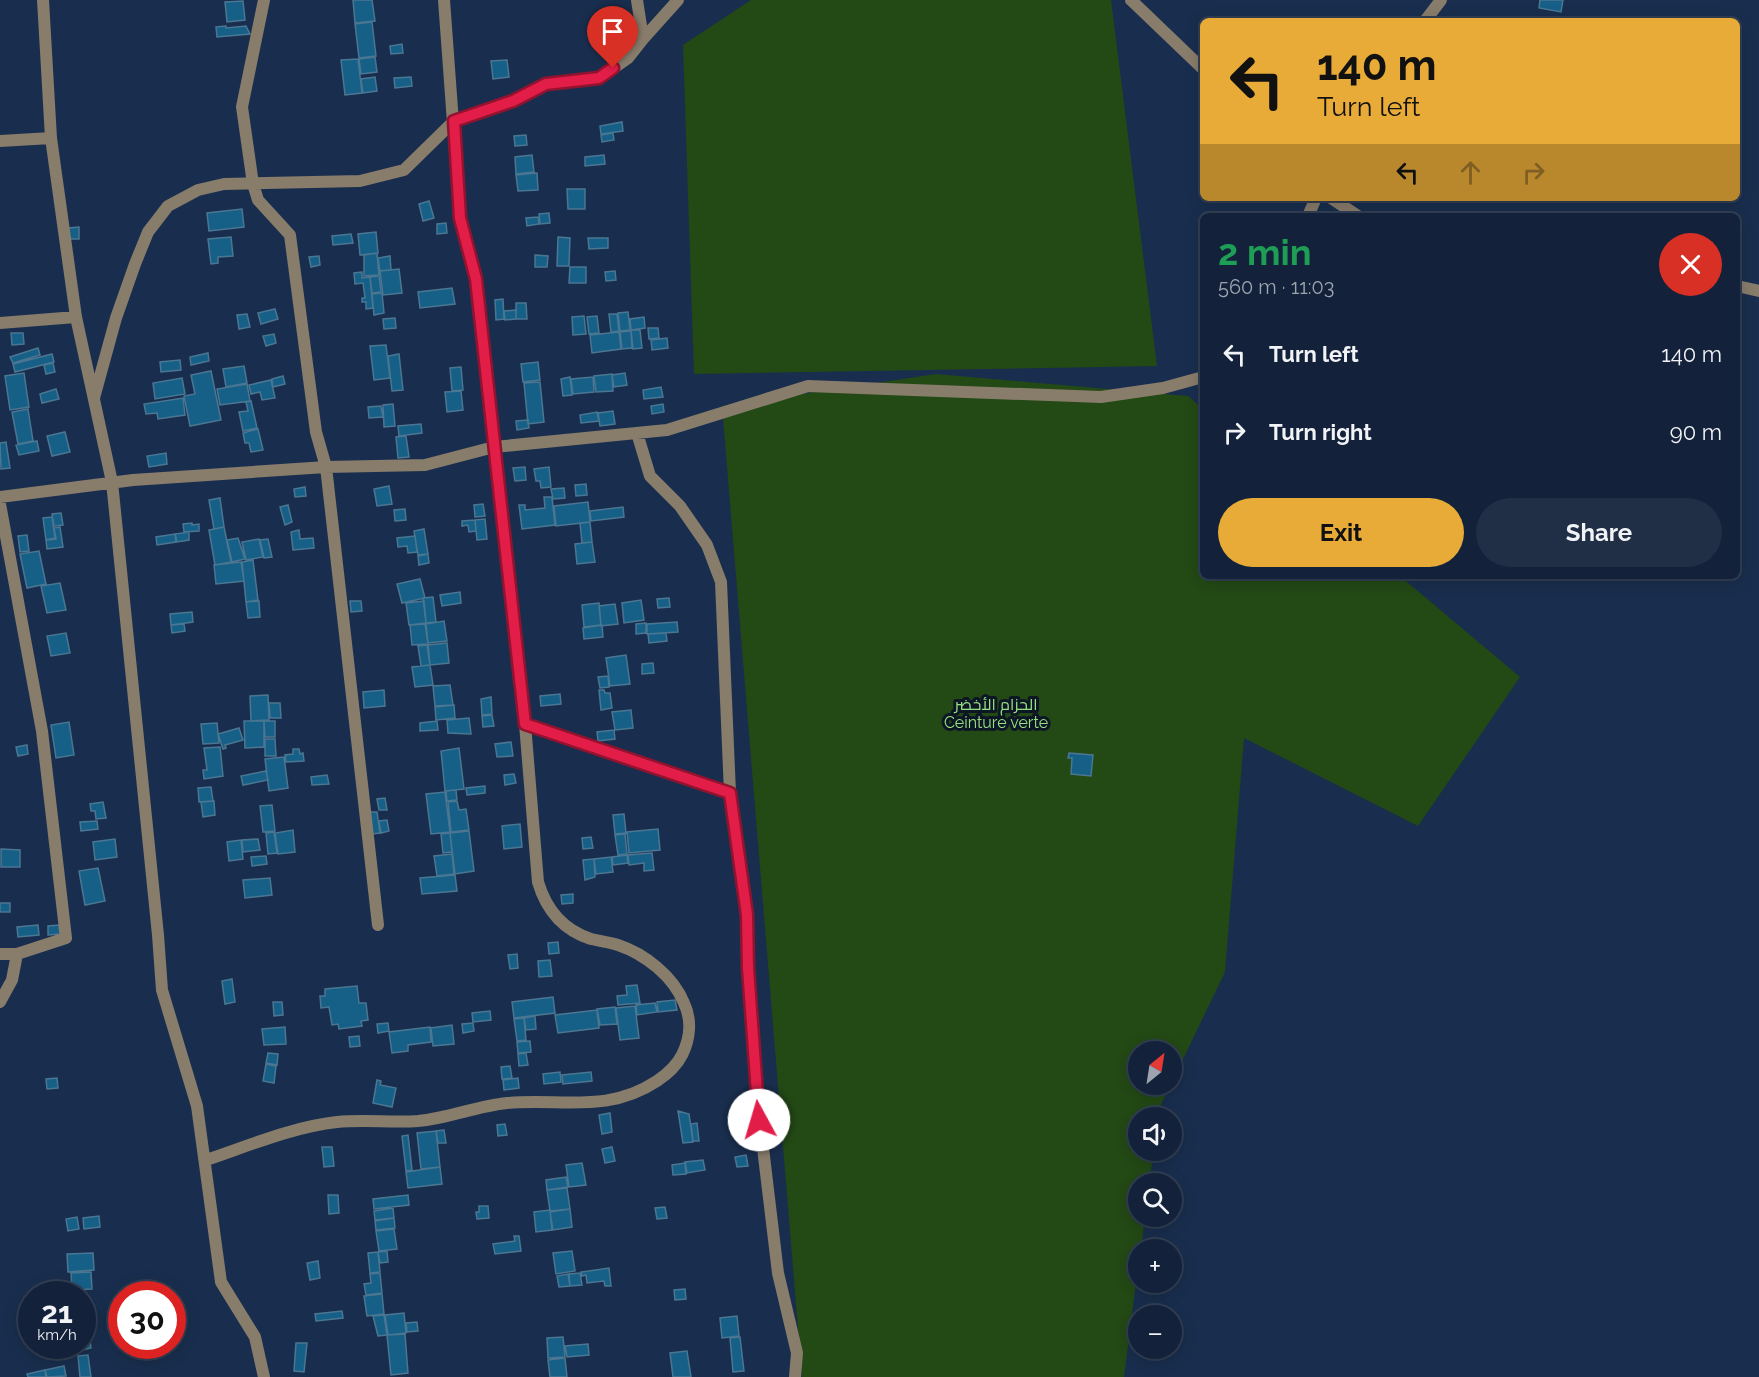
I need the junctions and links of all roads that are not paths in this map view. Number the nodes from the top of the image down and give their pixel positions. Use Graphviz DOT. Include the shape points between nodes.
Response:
graph roads {
  1 [pos="43,0"];
  2 [pos="264,0"];
  3 [pos="444,0"];
  4 [pos="637,0"];
  5 [pos="678,0"];
  6 [pos="1131,0"];
  7 [pos="1441,0"];
  8 [pos="1427,18"];
  9 [pos="643,39"];
  10 [pos="1200,66"];
  11 [pos="454,121"];
  12 [pos="51,138"];
  13 [pos="0,141"];
  14 [pos="253,184"];
  15 [pos="1336,201"];
  16 [pos="1354,213"];
  17 [pos="1740,287"];
  18 [pos="1759,291"];
  19 [pos="76,317"];
  20 [pos="0,324"];
  21 [pos="1200,371"];
  22 [pos="1200,378"];
  23 [pos="1189,382"];
  24 [pos="93,402"];
  25 [pos="637,433"];
  26 [pos="494,447"];
  27 [pos="326,467"];
  28 [pos="112,482"];
  29 [pos="0,498"];
  30 [pos="0,504"];
  31 [pos="525,724"];
  32 [pos="730,793"];
  33 [pos="378,926"];
  34 [pos="0,954"];
  35 [pos="17,954"];
  36 [pos="0,1002"];
  37 [pos="206,1160"];
  38 [pos="264,1377"];
  39 [pos="795,1377"];
  1 -- 12 [label="street"];
  2 -- 14 [label="street" via="242,107"];
  3 -- 11 [label="street"];
  4 -- 9 [label="street"];
  5 -- 9 [label="street"];
  6 -- 10 [label="street"];
  7 -- 8 [label="street"];
  9 -- 11 [label="street" via="628,58 599,78 546,84 513,101"];
  11 -- 14 [label="street" via="404,171 360,181"];
  11 -- 26 [label="street" via="460,218 476,279"];
  12 -- 13 [label="street"];
  12 -- 19 [label="street"];
  14 -- 24 [label="street" via="224,184 198,190 168,206 148,232 116,318"];
  14 -- 27 [label="street" via="258,200 290,235 316,432"];
  15 -- 16 [label="street"];
  17 -- 18 [label="street"];
  19 -- 20 [label="street"];
  19 -- 24 [label="street"];
  21 -- 23 [label="street"];
  22 -- 23 [label="street"];
  23 -- 25 [label="street" via="1101,397 808,386 667,430"];
  24 -- 28 [label="street"];
  25 -- 26 [label="street"];
  25 -- 32 [label="street" via="650,476 680,506 707,545 721,582"];
  26 -- 27 [label="street" via="425,465"];
  26 -- 31 [label="street"];
  27 -- 28 [label="street"];
  27 -- 33 [label="street"];
  28 -- 29 [label="street"];
  28 -- 37 [label="street" via="162,990 197,1106"];
  30 -- 35 [label="street" via="42,730 66,938"];
  31 -- 32 [label="street"];
  31 -- 37 [label="street" via="538,882 547,905 571,930 636,952 670,981 689,1018 689,1033 680,1059 649,1086 611,1100 579,1105 513,1103 418,1121 336,1122 297,1130"];
  32 -- 39 [label="street" via="747,915 757,1098 778,1273 797,1353"];
  34 -- 35 [label="street"];
  35 -- 36 [label="street" via="12,981"];
  37 -- 38 [label="street" via="221,1282 255,1337"];
}
